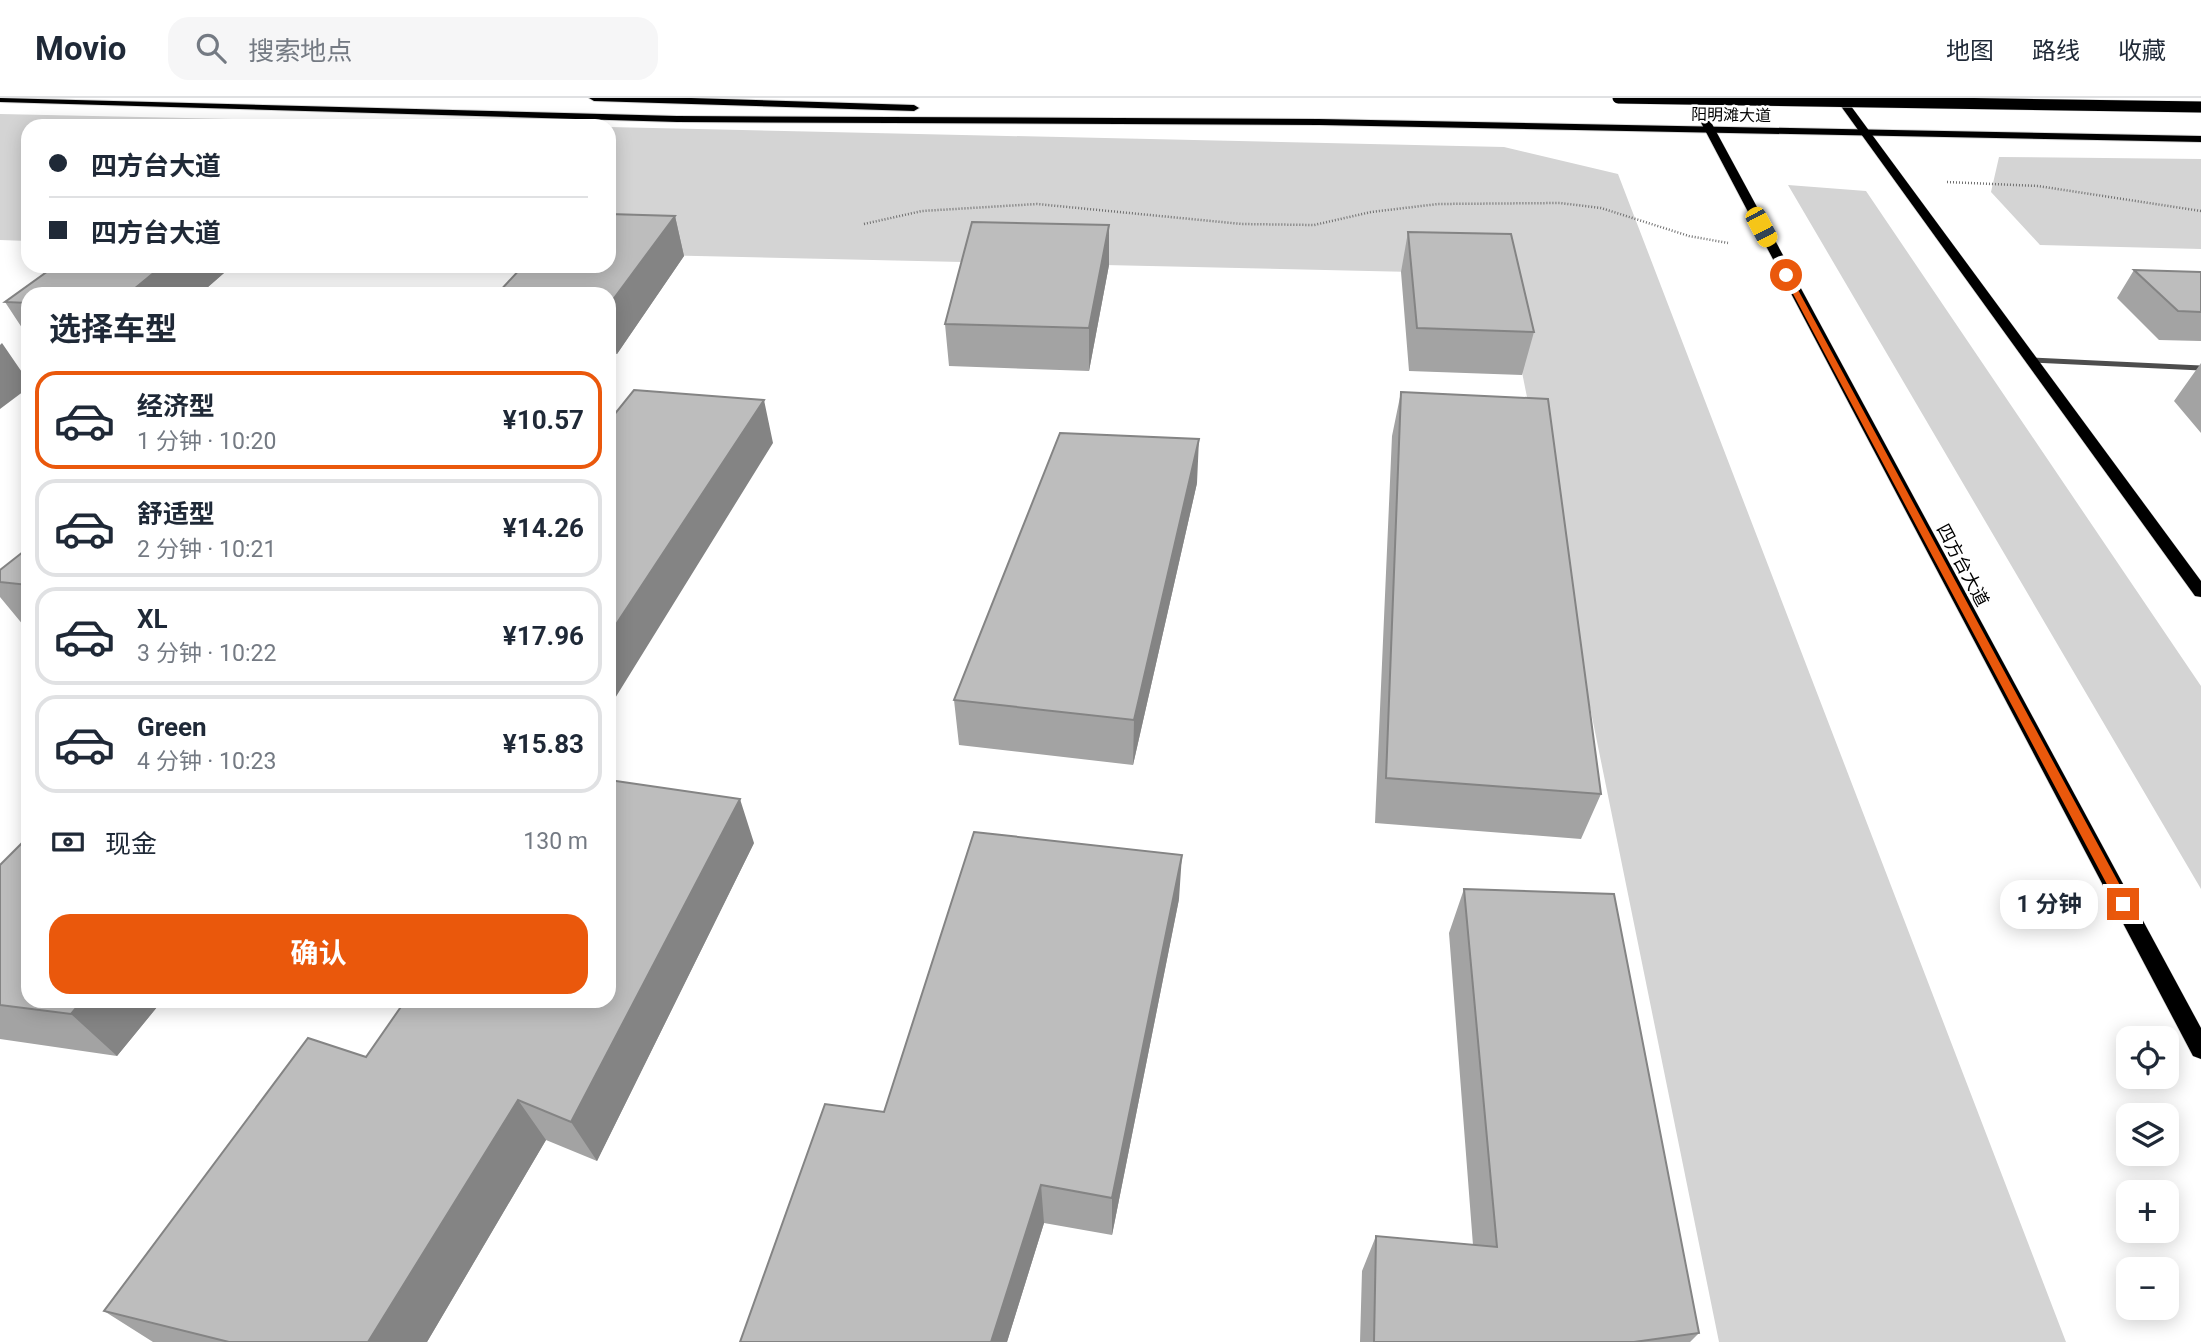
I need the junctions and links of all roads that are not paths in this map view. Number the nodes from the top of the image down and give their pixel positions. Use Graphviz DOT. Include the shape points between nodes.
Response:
graph roads {
  1 [pos="594,98"];
  2 [pos="1618,98"];
  3 [pos="1693,98"];
  4 [pos="1840,98"];
  5 [pos="0,99"];
  6 [pos="2201,107"];
  7 [pos="1319,122"];
  8 [pos="1710,130"];
  9 [pos="1865,134"];
  10 [pos="2201,139"];
  11 [pos="2031,360"];
  12 [pos="2201,368"];
  13 [pos="2201,592"];
  14 [pos="2201,1049"];
  1 -- 7 [label="highway"];
  2 -- 6 [label="highway, bridge"];
  3 -- 8 [label="main road, 四方台大道"];
  4 -- 9 [label="main road"];
  5 -- 7 [label="highway, 阳明滩大道" via="677,120"];
  7 -- 8 [label="highway, 阳明滩大道"];
  8 -- 9 [label="highway, 阳明滩大道"];
  8 -- 14 [label="main road, 四方台大道"];
  9 -- 10 [label="highway, 阳明滩大道"];
  9 -- 11 [label="main road"];
  11 -- 12 [label="street"];
  11 -- 13 [label="main road"];
}
